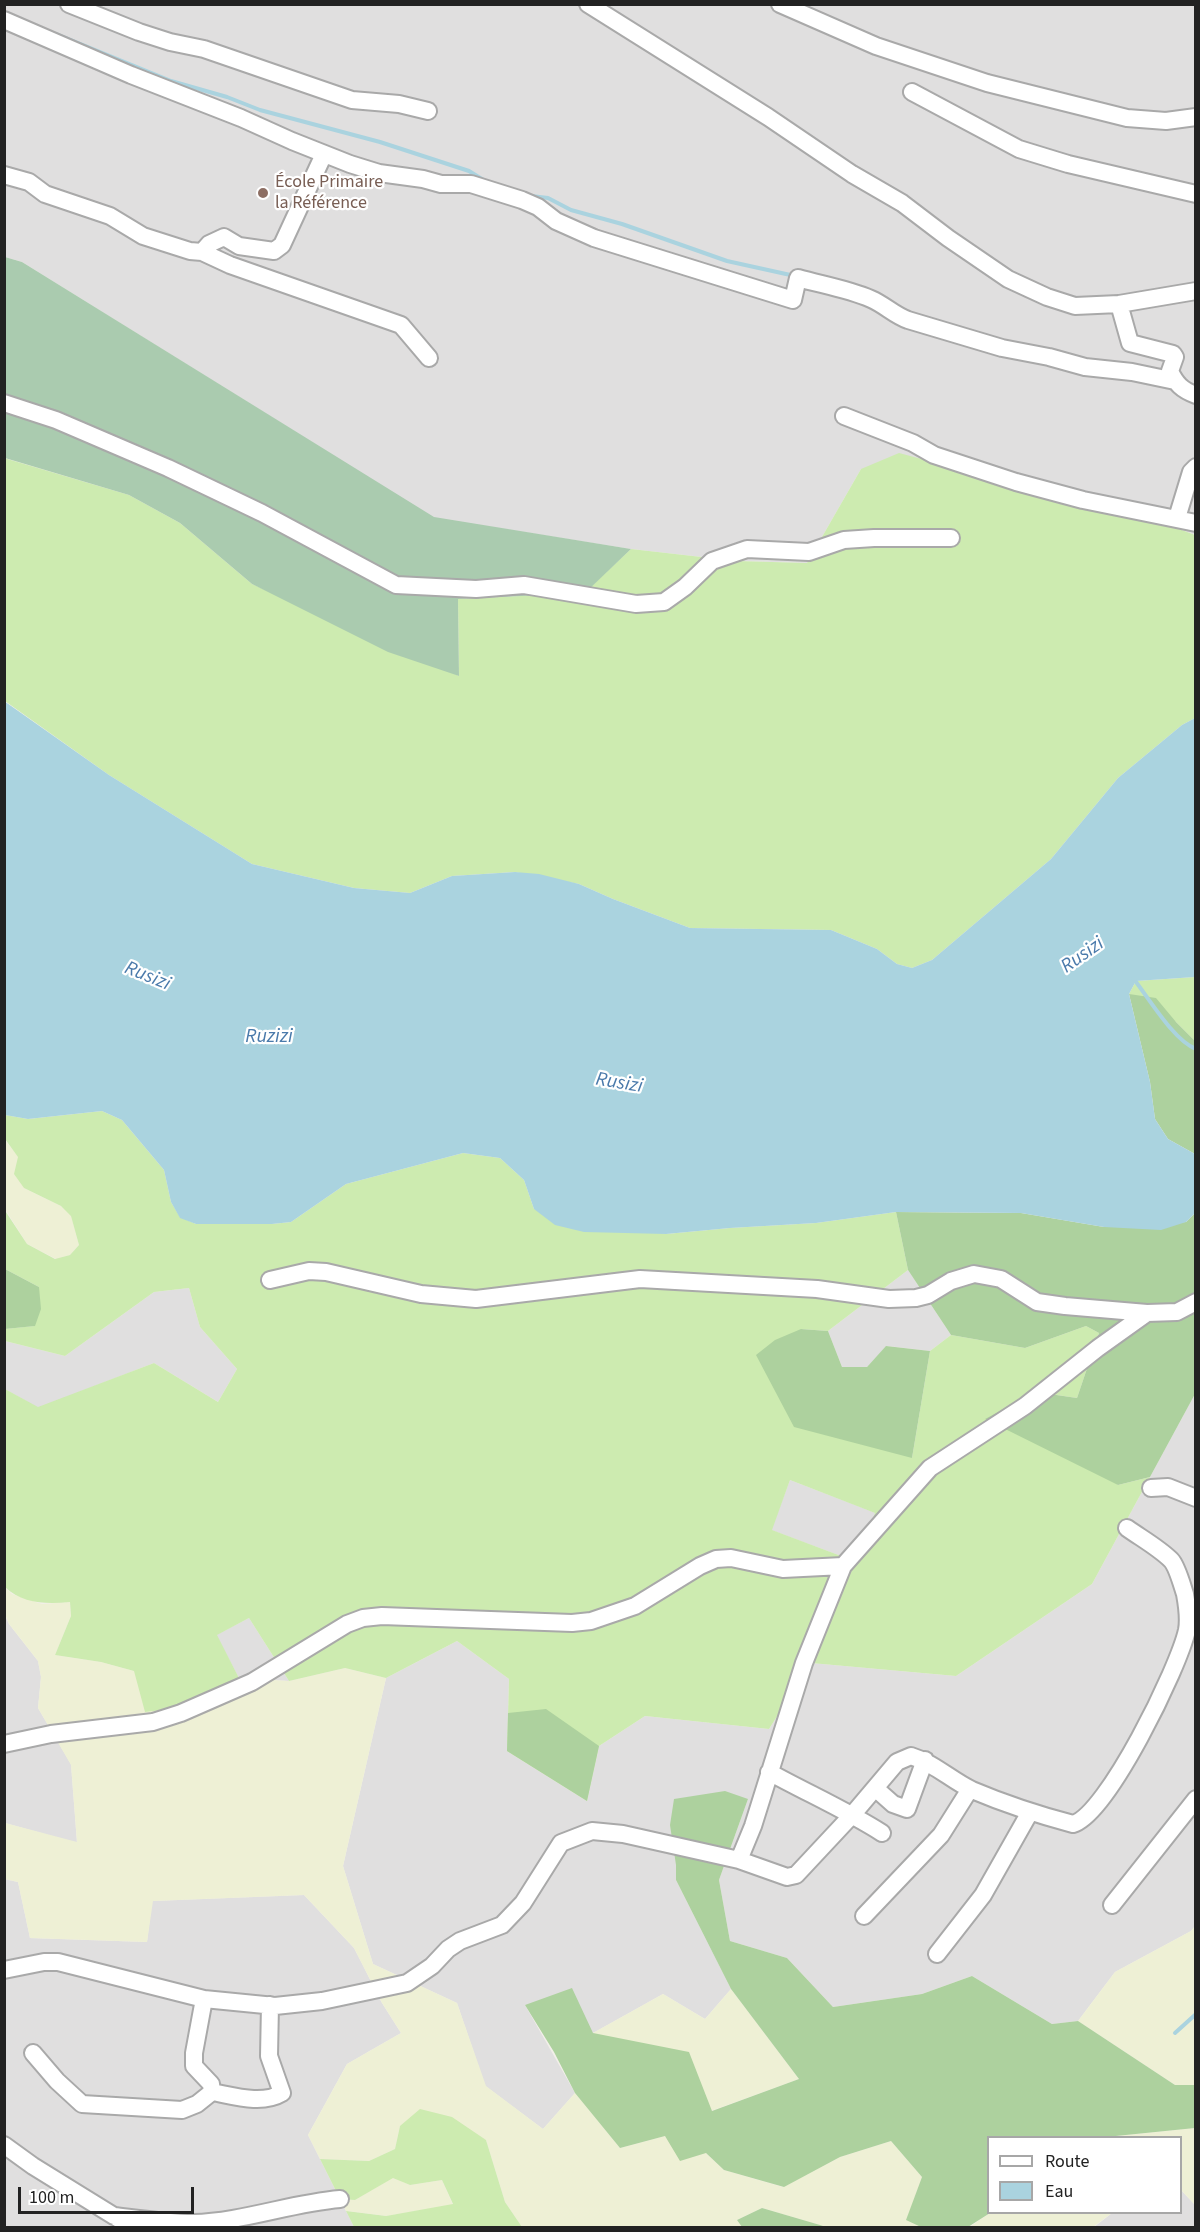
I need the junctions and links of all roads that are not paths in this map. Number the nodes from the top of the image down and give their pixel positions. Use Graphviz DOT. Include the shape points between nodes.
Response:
graph roads {
  1 [pos="69,4"];
  2 [pos="588,4"];
  3 [pos="780,4"];
  4 [pos="4,20"];
  5 [pos="912,92"];
  6 [pos="428,111"];
  7 [pos="1196,117"];
  8 [pos="324,154"];
  9 [pos="4,175"];
  10 [pos="1196,194"];
  11 [pos="202,252"];
  12 [pos="1196,291"];
  13 [pos="1119,304"];
  14 [pos="429,358"];
  15 [pos="1175,381"];
  16 [pos="1196,395"];
  17 [pos="4,403"];
  18 [pos="844,416"];
  19 [pos="1196,467"];
  20 [pos="1176,518"];
  21 [pos="1196,523"];
  22 [pos="951,538"];
  23 [pos="270,1280"];
  24 [pos="1196,1302"];
  25 [pos="1147,1313"];
  26 [pos="1151,1488"];
  27 [pos="1196,1498"];
  28 [pos="1127,1528"];
  29 [pos="843,1566"];
  30 [pos="4,1744"];
  31 [pos="925,1760"];
  32 [pos="769,1772"];
  33 [pos="875,1788"];
  34 [pos="970,1789"];
  35 [pos="1196,1799"];
  36 [pos="1030,1812"];
  37 [pos="853,1814"];
  38 [pos="882,1833"];
  39 [pos="739,1860"];
  40 [pos="1112,1905"];
  41 [pos="864,1917"];
  42 [pos="937,1954"];
  43 [pos="4,1971"];
  44 [pos="204,1999"];
  45 [pos="270,2005"];
  46 [pos="33,2053"];
  47 [pos="212,2092"];
  48 [pos="4,2145"];
  49 [pos="340,2199"];
  50 [pos="114,2216"];
  51 [pos="132,2228"];
  1 -- 6 [label="street" via="139,32 204,49 352,100"];
  2 -- 13 [label="street" via="902,203 1008,279 1075,306"];
  3 -- 7 [label="street" via="876,46 987,83 1127,118 1167,121"];
  4 -- 8 [label="street"];
  5 -- 10 [label="street" via="1019,149"];
  8 -- 11 [label="street" via="282,244 274,251 239,246 224,237"];
  8 -- 15 [label="street" via="385,174 441,184 471,184 538,207 556,221 594,238 793,300 798,278 847,289 884,305 897,316 1002,348 1085,367"];
  9 -- 11 [label="street" via="110,216 143,236"];
  11 -- 14 [label="street" via="401,325"];
  12 -- 13 [label="street"];
  13 -- 15 [label="street" via="1130,343 1173,354 1170,371"];
  15 -- 16 [label="street"];
  17 -- 22 [label="street" via="56,420 168,468 396,585 476,589 524,585 636,604 664,602 712,561 747,549 809,552 844,540"];
  18 -- 20 [label="street" via="934,455 1016,482"];
  19 -- 20 [label="street"];
  20 -- 21 [label="street"];
  23 -- 25 [label="street" via="309,1271 326,1272 421,1294 476,1299 640,1279 817,1289 889,1299 916,1298 974,1274 1001,1280 1037,1302"];
  24 -- 25 [label="street" via="1177,1312"];
  25 -- 29 [label="street" via="1025,1406 930,1468"];
  26 -- 27 [label="street" via="1168,1487"];
  28 -- 36 [label="street" via="1173,1561 1188,1613 1182,1649 1146,1730 1089,1813 1073,1824"];
  29 -- 30 [label="street" via="783,1569 731,1558 716,1559 635,1606 591,1621 363,1618 252,1682 181,1713 153,1722 51,1734"];
  29 -- 32 [label="street" via="804,1663"];
  31 -- 33 [label="street" via="903,1758"];
  31 -- 33 [label="street" via="907,1809 893,1804"];
  31 -- 34 [label="street"];
  32 -- 37 [label="street"];
  32 -- 39 [label="street"];
  33 -- 37 [label="street"];
  34 -- 36 [label="street"];
  34 -- 41 [label="street" via="941,1835"];
  35 -- 40 [label="street"];
  36 -- 42 [label="street" via="983,1895"];
  37 -- 38 [label="street"];
  37 -- 39 [label="street" via="801,1872 791,1878"];
  39 -- 45 [label="street" via="623,1834 592,1831 561,1843 511,1918 491,1931 460,1941 417,1978 393,1988 322,2001"];
  43 -- 44 [label="street" via="58,1962"];
  44 -- 45 [label="street"];
  44 -- 47 [label="street" via="194,2066 211,2084"];
  45 -- 47 [label="street" via="269,2056 282,2093 273,2099 253,2099"];
  46 -- 47 [label="street" via="82,2104 182,2110"];
  48 -- 50 [label="street"];
  49 -- 50 [label="street" via="194,2223"];
  50 -- 51 [label="street"];
}
